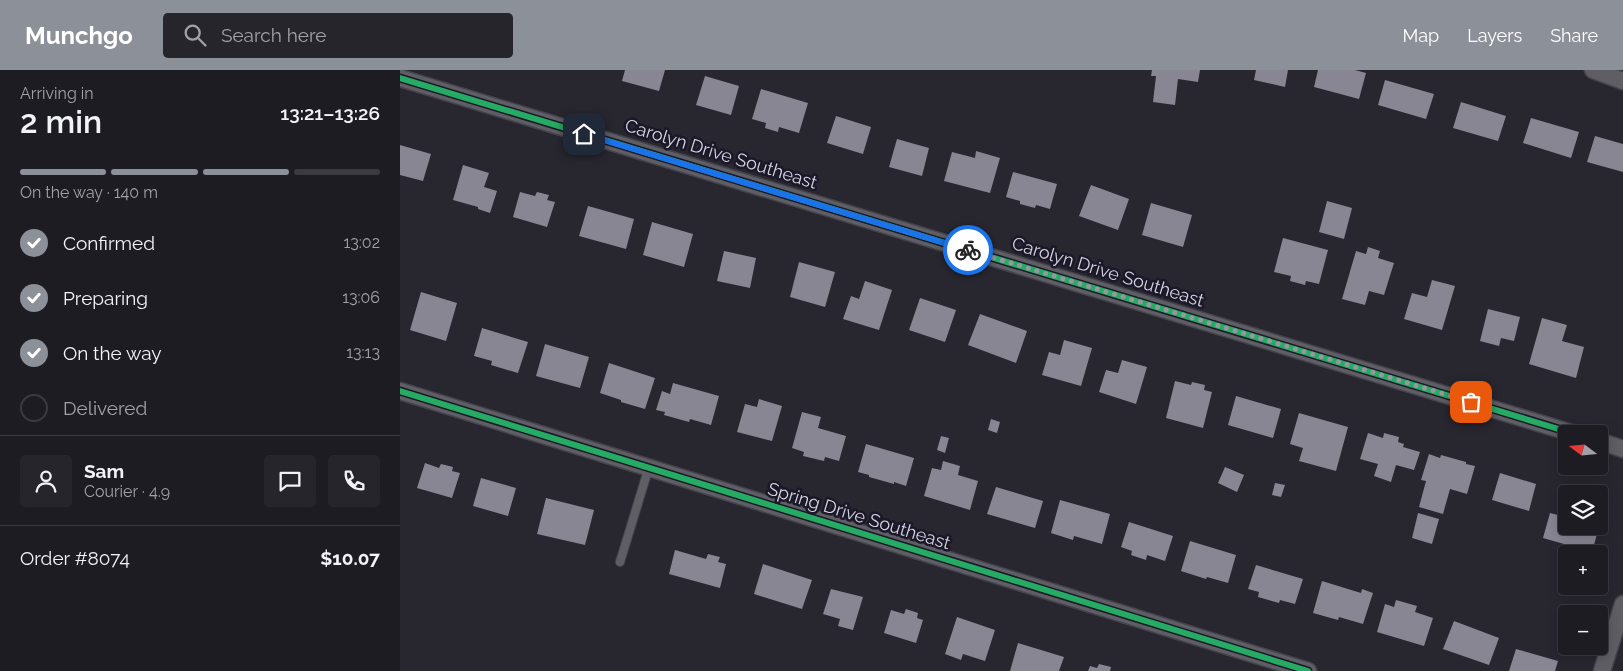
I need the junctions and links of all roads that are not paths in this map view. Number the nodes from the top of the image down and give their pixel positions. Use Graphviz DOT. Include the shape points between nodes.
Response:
graph roads {
  1 [pos="1594,70"];
  2 [pos="400,78"];
  3 [pos="1623,81"];
  4 [pos="400,391"];
  5 [pos="1558,429"];
  6 [pos="1608,444"];
  7 [pos="1623,448"];
  8 [pos="649,468"];
  9 [pos="620,562"];
  10 [pos="1623,604"];
  11 [pos="1308,671"];
  12 [pos="1602,671"];
  1 -- 3 [label="street"];
  2 -- 5 [label="street, Carolyn Drive Southeast"];
  4 -- 8 [label="street, Spring Drive Southeast"];
  6 -- 7 [label="street"];
  8 -- 9 [label="lane"];
  8 -- 11 [label="street, Spring Drive Southeast"];
  10 -- 12 [label="street"];
}
